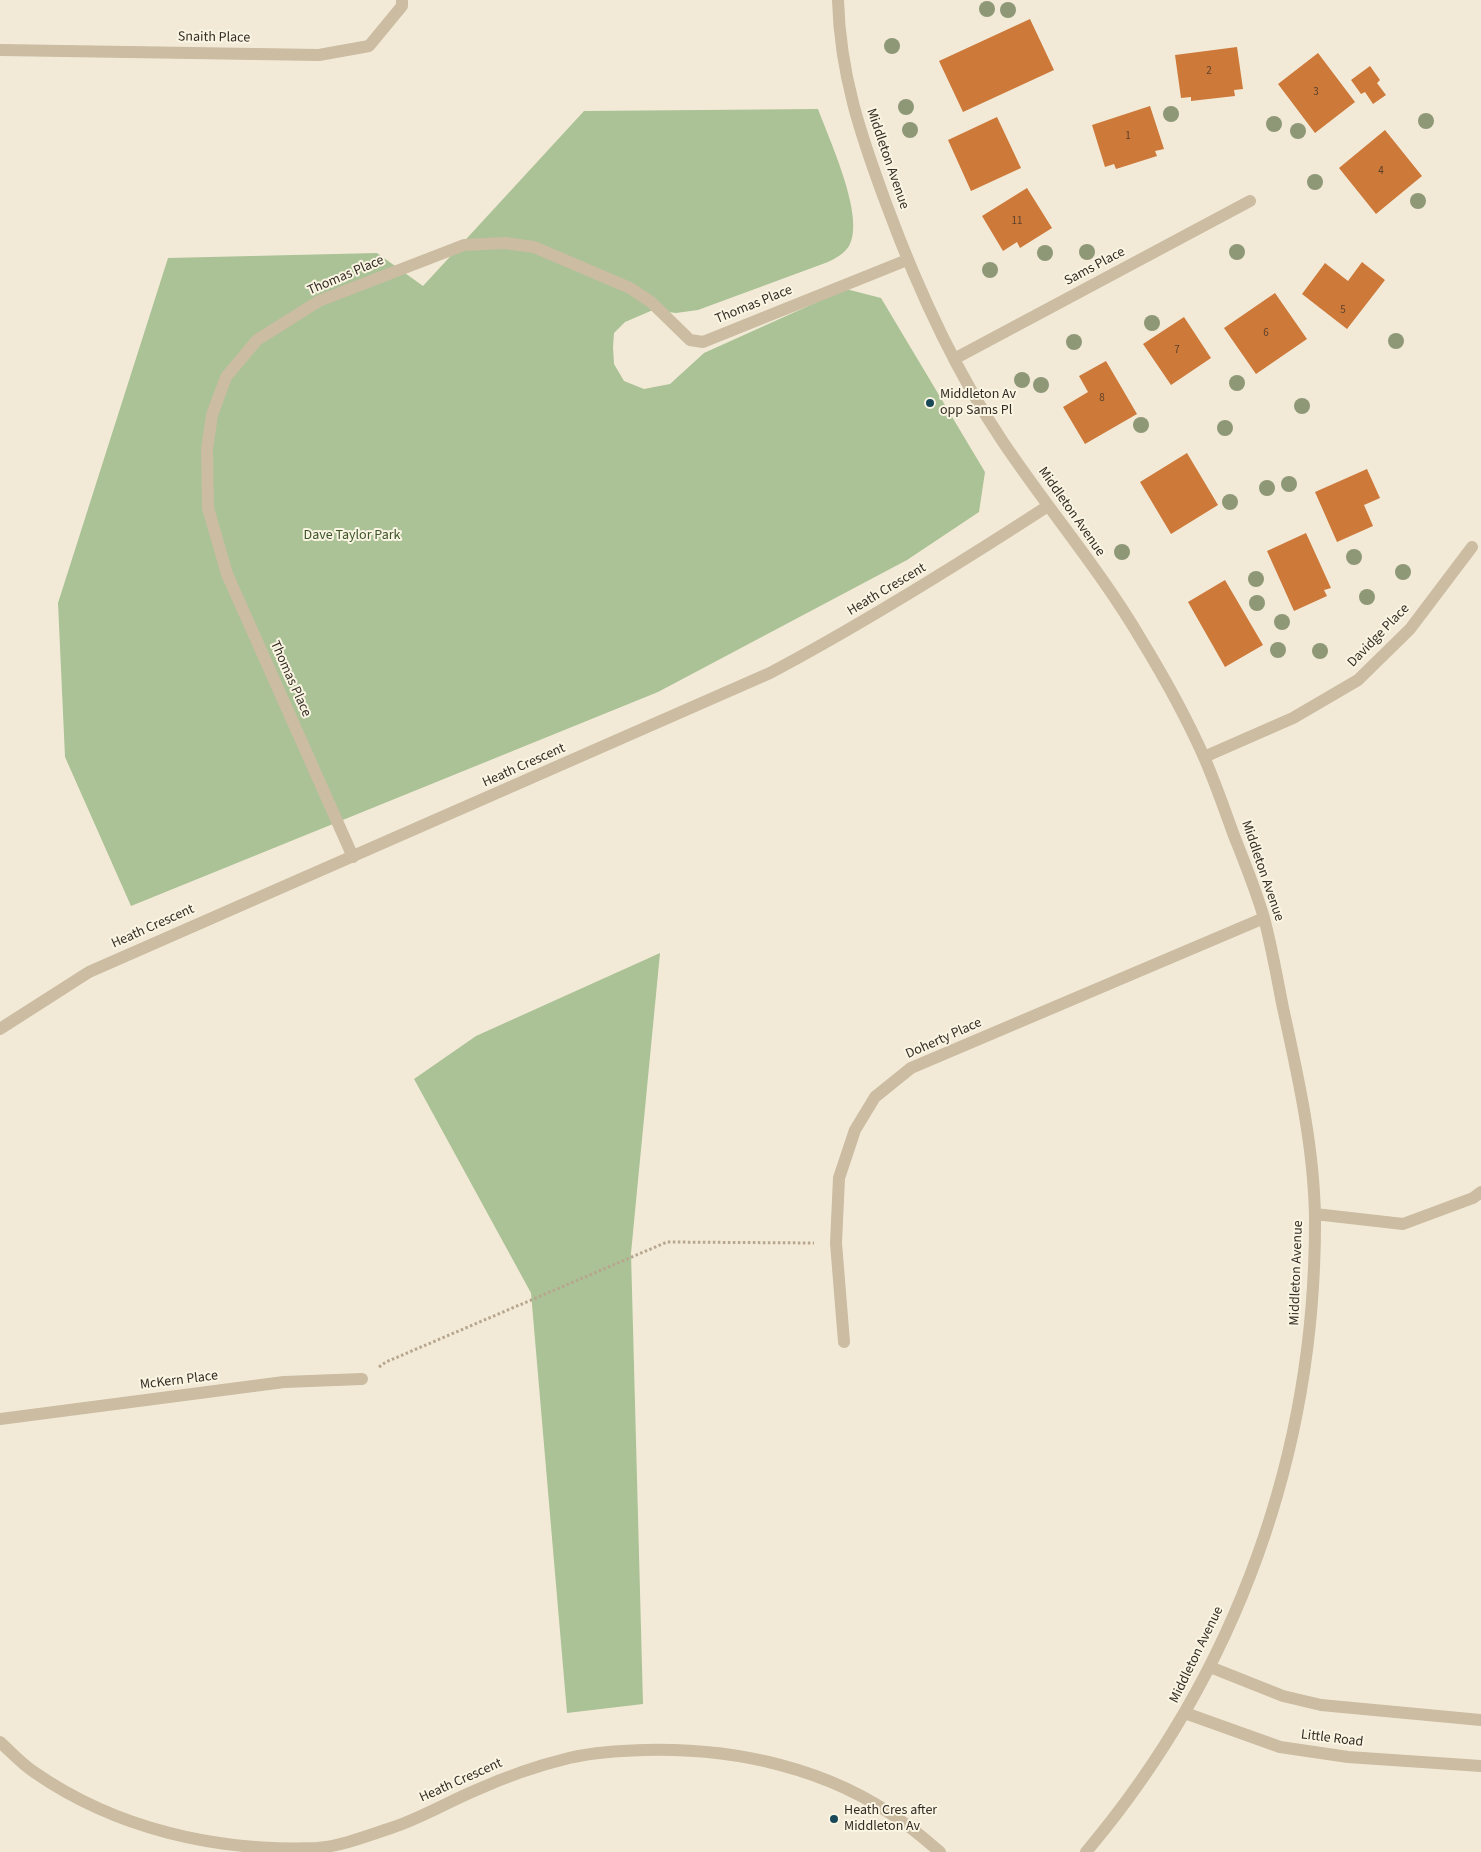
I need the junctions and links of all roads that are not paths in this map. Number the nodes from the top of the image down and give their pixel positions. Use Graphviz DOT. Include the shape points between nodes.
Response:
graph roads {
  1 [pos="402,0"];
  2 [pos="838,0"];
  3 [pos="0,50"];
  4 [pos="1250,200"];
  5 [pos="907,260"];
  6 [pos="954,359"];
  7 [pos="1048,506"];
  8 [pos="1472,547"];
  9 [pos="1204,757"];
  10 [pos="353,857"];
  11 [pos="1264,918"];
  12 [pos="0,1029"];
  13 [pos="1481,1192"];
  14 [pos="1315,1214"];
  15 [pos="844,1342"];
  16 [pos="362,1379"];
  17 [pos="0,1419"];
  18 [pos="1210,1667"];
  19 [pos="1185,1713"];
  20 [pos="1481,1720"];
  21 [pos="0,1742"];
  22 [pos="1481,1766"];
  23 [pos="940,1852"];
  24 [pos="1086,1852"];
  1 -- 3 [label="street, Snaith Place" via="402,6 368,46 319,55"];
  2 -- 5 [label="street, Middleton Avenue" via="838,25 846,76 859,130"];
  4 -- 6 [label="street, Sams Place"];
  5 -- 6 [label="street, Middleton Avenue"];
  5 -- 10 [label="street, Thomas Place" via="703,342 690,340 651,302 630,288 534,247 505,243 464,245 319,301 257,340 226,377 212,415 207,449 208,508 227,574"];
  6 -- 7 [label="street, Middleton Avenue" via="1000,438"];
  7 -- 9 [label="street, Middleton Avenue" via="1142,640"];
  7 -- 10 [label="street, Heath Crescent" via="929,583 770,674"];
  8 -- 9 [label="street, Davidge Place" via="1410,629 1358,680 1293,718"];
  9 -- 11 [label="street, Middleton Avenue"];
  10 -- 12 [label="street, Heath Crescent" via="89,972"];
  11 -- 14 [label="street, Middleton Avenue" via="1306,1125"];
  11 -- 15 [label="street, Doherty Place" via="911,1068 875,1097 855,1130 839,1178 836,1243"];
  13 -- 14 [label="street" via="1474,1198 1402,1224"];
  14 -- 18 [label="street, Middleton Avenue" via="1311,1322 1300,1402 1284,1475 1245,1589"];
  16 -- 17 [label="street, McKern Place" via="284,1382"];
  18 -- 19 [label="street, Middleton Avenue"];
  18 -- 20 [label="street" via="1283,1696 1321,1705"];
  19 -- 22 [label="street, Little Road" via="1280,1747 1348,1757"];
  19 -- 24 [label="street, Middleton Avenue" via="1148,1773"];
  21 -- 23 [label="street, Heath Crescent" via="32,1771 90,1806 129,1824 185,1841 232,1848 288,1851 320,1848 392,1828 526,1769 573,1757 616,1751 666,1750 738,1756 792,1767 867,1801 904,1822"];
}
